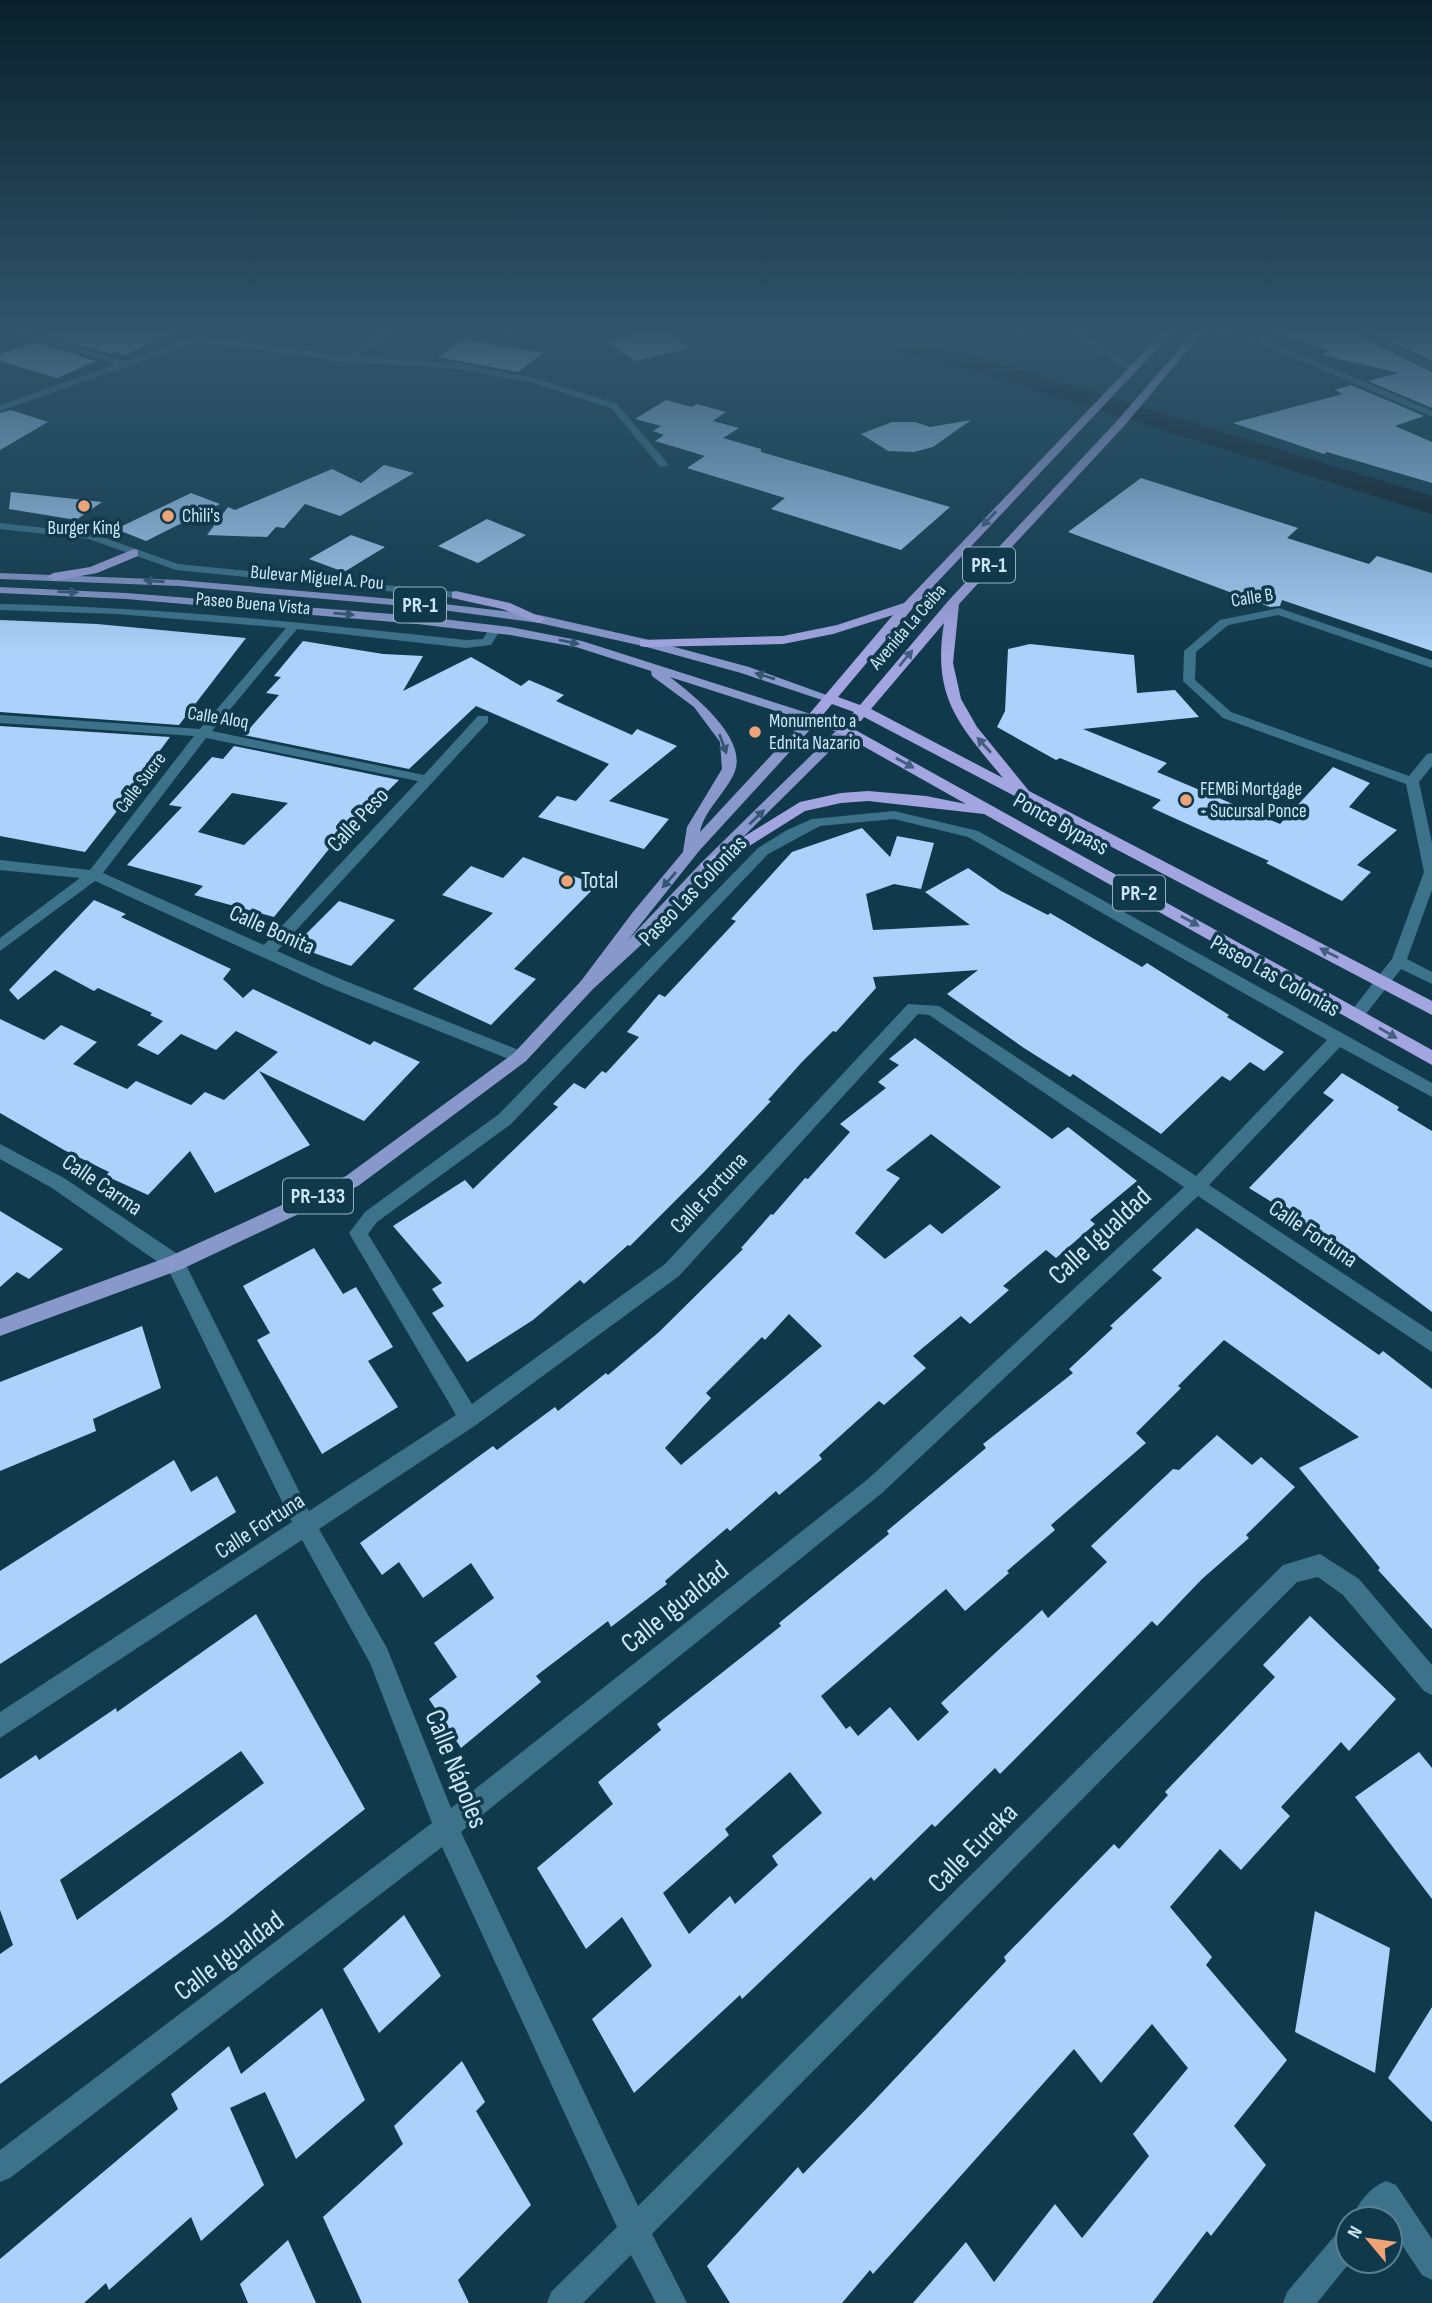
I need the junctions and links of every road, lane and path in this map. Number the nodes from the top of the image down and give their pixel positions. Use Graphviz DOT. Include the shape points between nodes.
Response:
graph roads {
  1 [pos="642,439"];
  2 [pos="1064,439"];
  3 [pos="1106,439"];
  4 [pos="664,465"];
  5 [pos="0,526"];
  6 [pos="134,553"];
  7 [pos="0,576"];
  8 [pos="53,576"];
  9 [pos="0,590"];
  10 [pos="456,595"];
  11 [pos="953,603"];
  12 [pos="908,606"];
  13 [pos="0,607"];
  14 [pos="539,619"];
  15 [pos="295,624"];
  16 [pos="495,629"];
  17 [pos="645,643"];
  18 [pos="642,663"];
  19 [pos="1432,664"];
  20 [pos="829,698"];
  21 [pos="862,710"];
  22 [pos="0,719"];
  23 [pos="483,719"];
  24 [pos="812,719"];
  25 [pos="845,730"];
  26 [pos="203,733"];
  27 [pos="1432,757"];
  28 [pos="426,779"];
  29 [pos="1412,782"];
  30 [pos="1026,798"];
  31 [pos="996,814"];
  32 [pos="689,857"];
  33 [pos="708,864"];
  34 [pos="0,865"];
  35 [pos="94,875"];
  36 [pos="0,946"];
  37 [pos="267,952"];
  38 [pos="1399,961"];
  39 [pos="1432,979"];
  40 [pos="1384,982"];
  41 [pos="587,985"];
  42 [pos="1432,1009"];
  43 [pos="1356,1015"];
  44 [pos="1338,1038"];
  45 [pos="520,1057"];
  46 [pos="1432,1058"];
  47 [pos="1432,1091"];
  48 [pos="0,1151"];
  49 [pos="1197,1186"];
  50 [pos="175,1263"];
  51 [pos="0,1328"];
  52 [pos="1432,1343"];
  53 [pos="469,1418"];
  54 [pos="305,1525"];
  55 [pos="1432,1683"];
  56 [pos="0,1726"];
  57 [pos="446,1828"];
  58 [pos="0,2168"];
  59 [pos="1378,2205"];
  60 [pos="1393,2205"];
  61 [pos="1404,2222"];
  62 [pos="635,2232"];
  63 [pos="1334,2259"];
  64 [pos="1432,2265"];
  65 [pos="562,2303"];
  66 [pos="672,2303"];
  67 [pos="1298,2303"];
  1 -- 4 [label="street"];
  2 -- 12 [label="highway, Avenida La Ceiba / PR-1, one-way"];
  3 -- 11 [label="highway, Avenida La Ceiba / PR-1"];
  5 -- 6 [label="street" via="91,536"];
  6 -- 8 [label="highway" via="93,570"];
  6 -- 10 [label="street" via="176,567"];
  7 -- 8 [label="main road, Bulevar Miguel A. Pou / PR-1"];
  14 -- 8 [label="main road, Bulevar Miguel A. Pou / PR-1, one-way" via="179,583"];
  9 -- 16 [label="main road, Bulevar Miguel A. Pou / PR-1, one-way" via="126,596"];
  10 -- 14 [label="highway"];
  21 -- 11 [label="highway, Avenida La Ceiba / PR-1, one-way"];
  30 -- 11 [label="highway, one-way" via="966,724 948,682"];
  12 -- 17 [label="highway" via="801,638"];
  12 -- 20 [label="highway, Avenida La Ceiba / PR-1"];
  13 -- 15 [label="street, Paseo Buena Vista" via="81,607"];
  14 -- 17 [label="main road, Bulevar Miguel A. Pou / PR-1"];
  15 -- 16 [label="street, Paseo Buena Vista" via="466,644 486,642"];
  15 -- 26 [label="street, Calle Sucre"];
  16 -- 18 [label="main road, Bulevar Miguel A. Pou / PR-1, one-way" via="578,644"];
  20 -- 17 [label="main road, Bulevar Miguel A. Pou / PR-1, one-way"];
  18 -- 24 [label="main road, Bulevar Miguel A. Pou / PR-1"];
  18 -- 32 [label="main road, one-way" via="698,704 726,742 729,769 694,827"];
  19 -- 29 [label="street, Calle B" via="1279,611 1224,622 1190,651 1189,681 1227,715"];
  20 -- 21 [label="highway, Ponce Bypass / PR-1"];
  20 -- 24 [label="highway, Avenida La Ceiba / PR-1"];
  21 -- 25 [label="highway, Avenida La Ceiba / PR-1"];
  21 -- 30 [label="highway, Ponce Bypass / PR-2"];
  22 -- 26 [label="street, Calle Aloq"];
  23 -- 28 [label="street, Calle Peso"];
  24 -- 25 [label="highway, Ponce Bypass / PR-1"];
  24 -- 32 [label="main road, PR-133"];
  25 -- 31 [label="highway, Ponce Bypass / PR-2, one-way"];
  33 -- 25 [label="main road, PR-133, one-way"];
  26 -- 28 [label="street, Calle Aloq"];
  26 -- 35 [label="street, Calle Sucre"];
  27 -- 29 [label="street"];
  28 -- 37 [label="street, Calle Peso"];
  29 -- 38 [label="street" via="1431,872"];
  40 -- 30 [label="highway, Ponce Bypass / PR-2, one-way"];
  31 -- 33 [label="highway" via="868,796 841,798 800,807"];
  31 -- 43 [label="highway, Ponce Bypass / PR-2, one-way"];
  32 -- 41 [label="main road, PR-133, one-way" via="622,935"];
  33 -- 41 [label="main road, PR-133" via="636,942"];
  34 -- 35 [label="street, Calle Bonita"];
  35 -- 36 [label="street, Calle Sucre"];
  35 -- 37 [label="street, Calle Bonita"];
  37 -- 45 [label="street, Calle Bonita"];
  38 -- 39 [label="street"];
  38 -- 40 [label="street"];
  40 -- 42 [label="highway, Ponce Bypass / PR-2"];
  40 -- 43 [label="street"];
  41 -- 45 [label="main road, PR-133"];
  43 -- 46 [label="highway, Ponce Bypass / PR-2, one-way"];
  44 -- 47 [label="street, Paseo Las Colonias"];
  44 -- 49 [label="street, Calle Igualdad"];
  44 -- 53 [label="street, Paseo Las Colonias" via="973,834 894,815 817,822 763,851 505,1119 371,1217 358,1233"];
  45 -- 50 [label="main road, PR-133" via="352,1181"];
  48 -- 50 [label="street, Calle Carma" via="58,1183"];
  49 -- 52 [label="street, Calle Fortuna"];
  49 -- 53 [label="street, Calle Fortuna" via="933,1010 914,1007 672,1270"];
  49 -- 57 [label="street, Calle Igualdad" via="875,1486"];
  50 -- 51 [label="main road, PR-133"];
  50 -- 54 [label="street, Calle Nápoles"];
  53 -- 54 [label="street, Calle Fortuna"];
  54 -- 56 [label="street, Calle Fortuna"];
  54 -- 57 [label="street, Calle Nápoles" via="379,1656"];
  55 -- 62 [label="street, Calle Eureka" via="1351,1587 1320,1565 1291,1573"];
  57 -- 58 [label="street, Calle Igualdad"];
  57 -- 62 [label="street, Calle Nápoles"];
  59 -- 60 [label="street" via="1386,2195"];
  61 -- 64 [label="street"];
  62 -- 65 [label="street, Calle Eureka"];
  62 -- 66 [label="street, Calle Nápoles"];
  63 -- 67 [label="street"];
}
